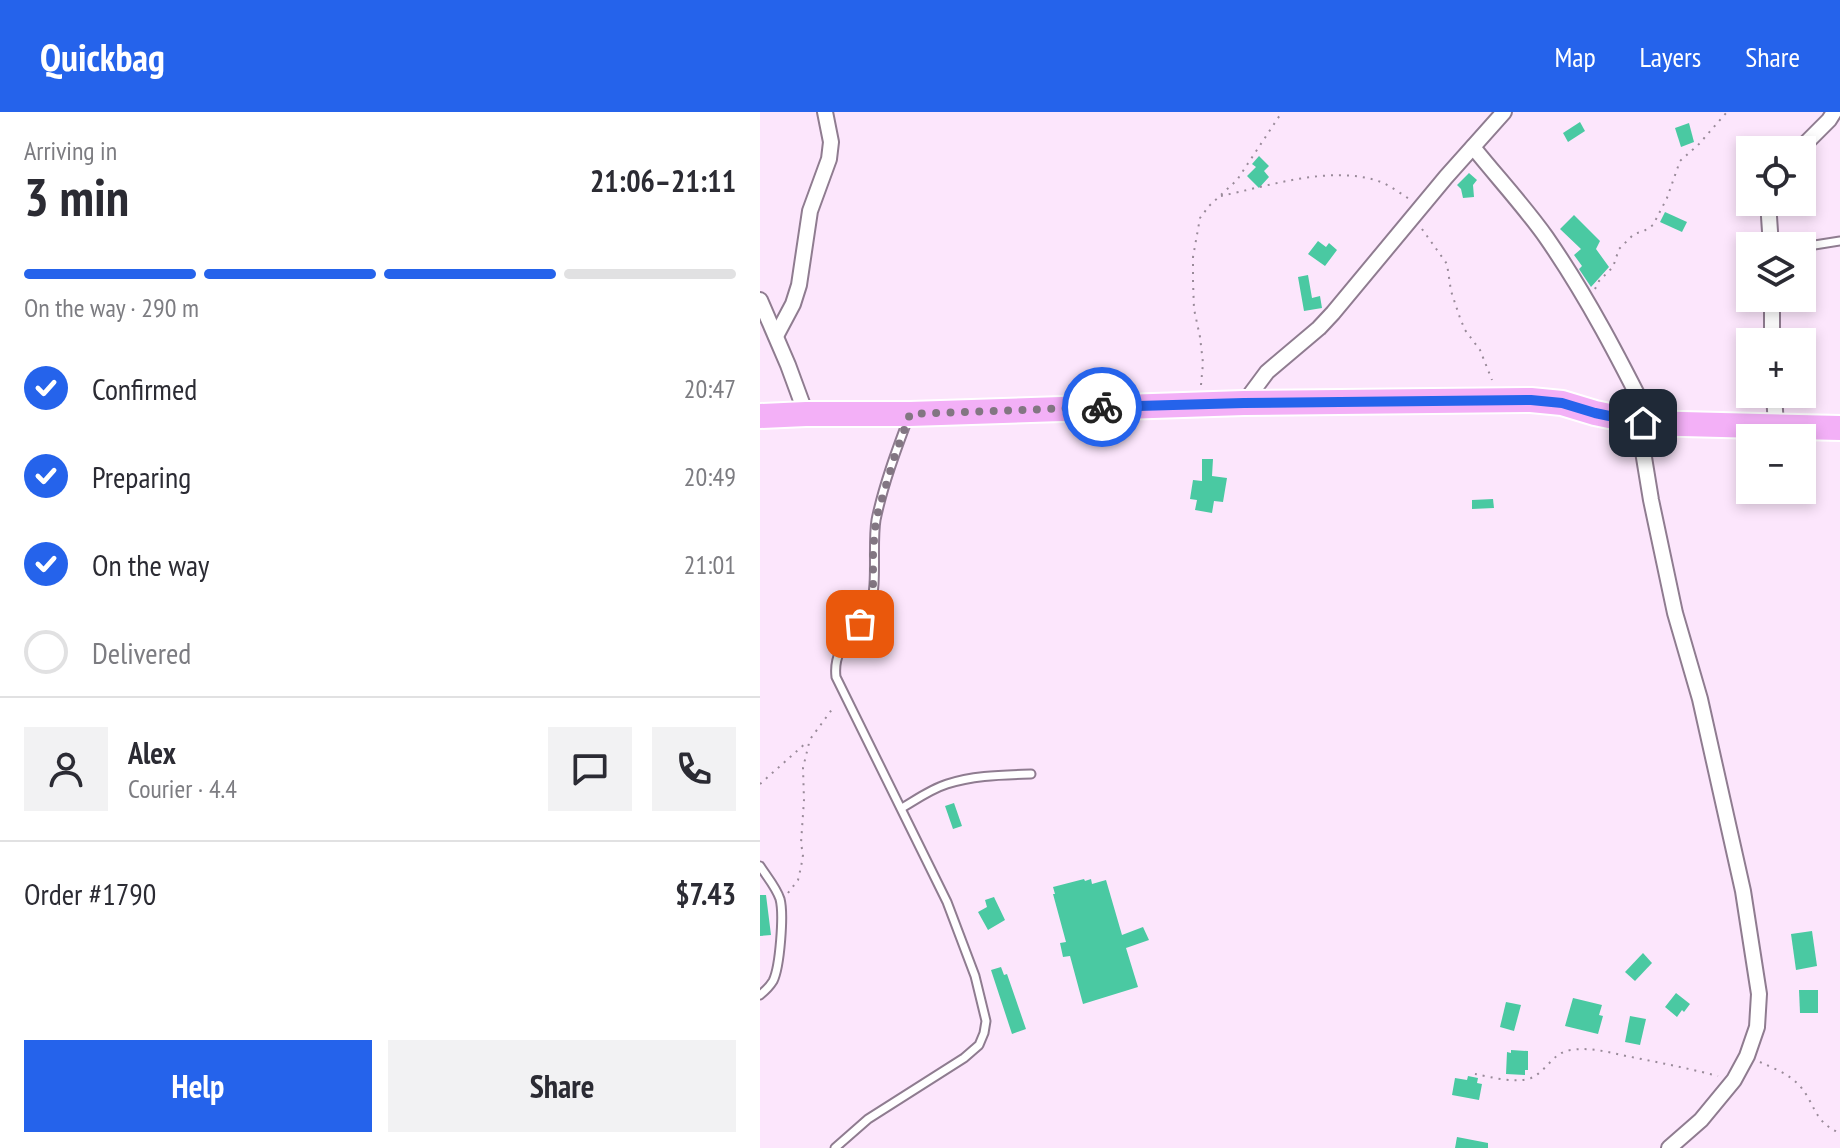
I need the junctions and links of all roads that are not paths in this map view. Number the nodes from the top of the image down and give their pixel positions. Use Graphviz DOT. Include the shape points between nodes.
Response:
graph roads {
  1 [pos="825,112"];
  2 [pos="1504,112"];
  3 [pos="1834,112"];
  4 [pos="1813,136"];
  5 [pos="1473,147"];
  6 [pos="1840,241"];
  7 [pos="1816,245"];
  8 [pos="760,300"];
  9 [pos="776,336"];
  10 [pos="1244,403"];
  11 [pos="806,414"];
  12 [pos="910,414"];
  13 [pos="760,416"];
  14 [pos="1645,422"];
  15 [pos="1736,425"];
  16 [pos="1816,427"];
  17 [pos="1840,428"];
  18 [pos="1031,774"];
  19 [pos="902,808"];
  20 [pos="760,866"];
  21 [pos="760,995"];
  22 [pos="835,1148"];
  23 [pos="1669,1148"];
  1 -- 9 [label="street" via="829,159 810,211 799,285"];
  2 -- 5 [label="street"];
  3 -- 4 [label="street"];
  5 -- 10 [label="street" via="1333,313 1267,372"];
  5 -- 14 [label="street" via="1545,235 1592,310"];
  6 -- 7 [label="lane"];
  8 -- 9 [label="street"];
  9 -- 11 [label="street"];
  10 -- 12 [label="highway"];
  10 -- 14 [label="highway" via="1531,400"];
  11 -- 12 [label="highway"];
  11 -- 13 [label="highway"];
  12 -- 19 [label="lane" via="876,519 871,604 835,667"];
  14 -- 15 [label="highway"];
  14 -- 23 [label="street" via="1651,500 1749,919 1759,994 1757,1027 1734,1080"];
  16 -- 17 [label="highway"];
  18 -- 19 [label="lane" via="947,784"];
  19 -- 22 [label="lane" via="975,976 984,1033 964,1058 868,1119"];
  20 -- 21 [label="lane" via="780,902 777,969"];
}
